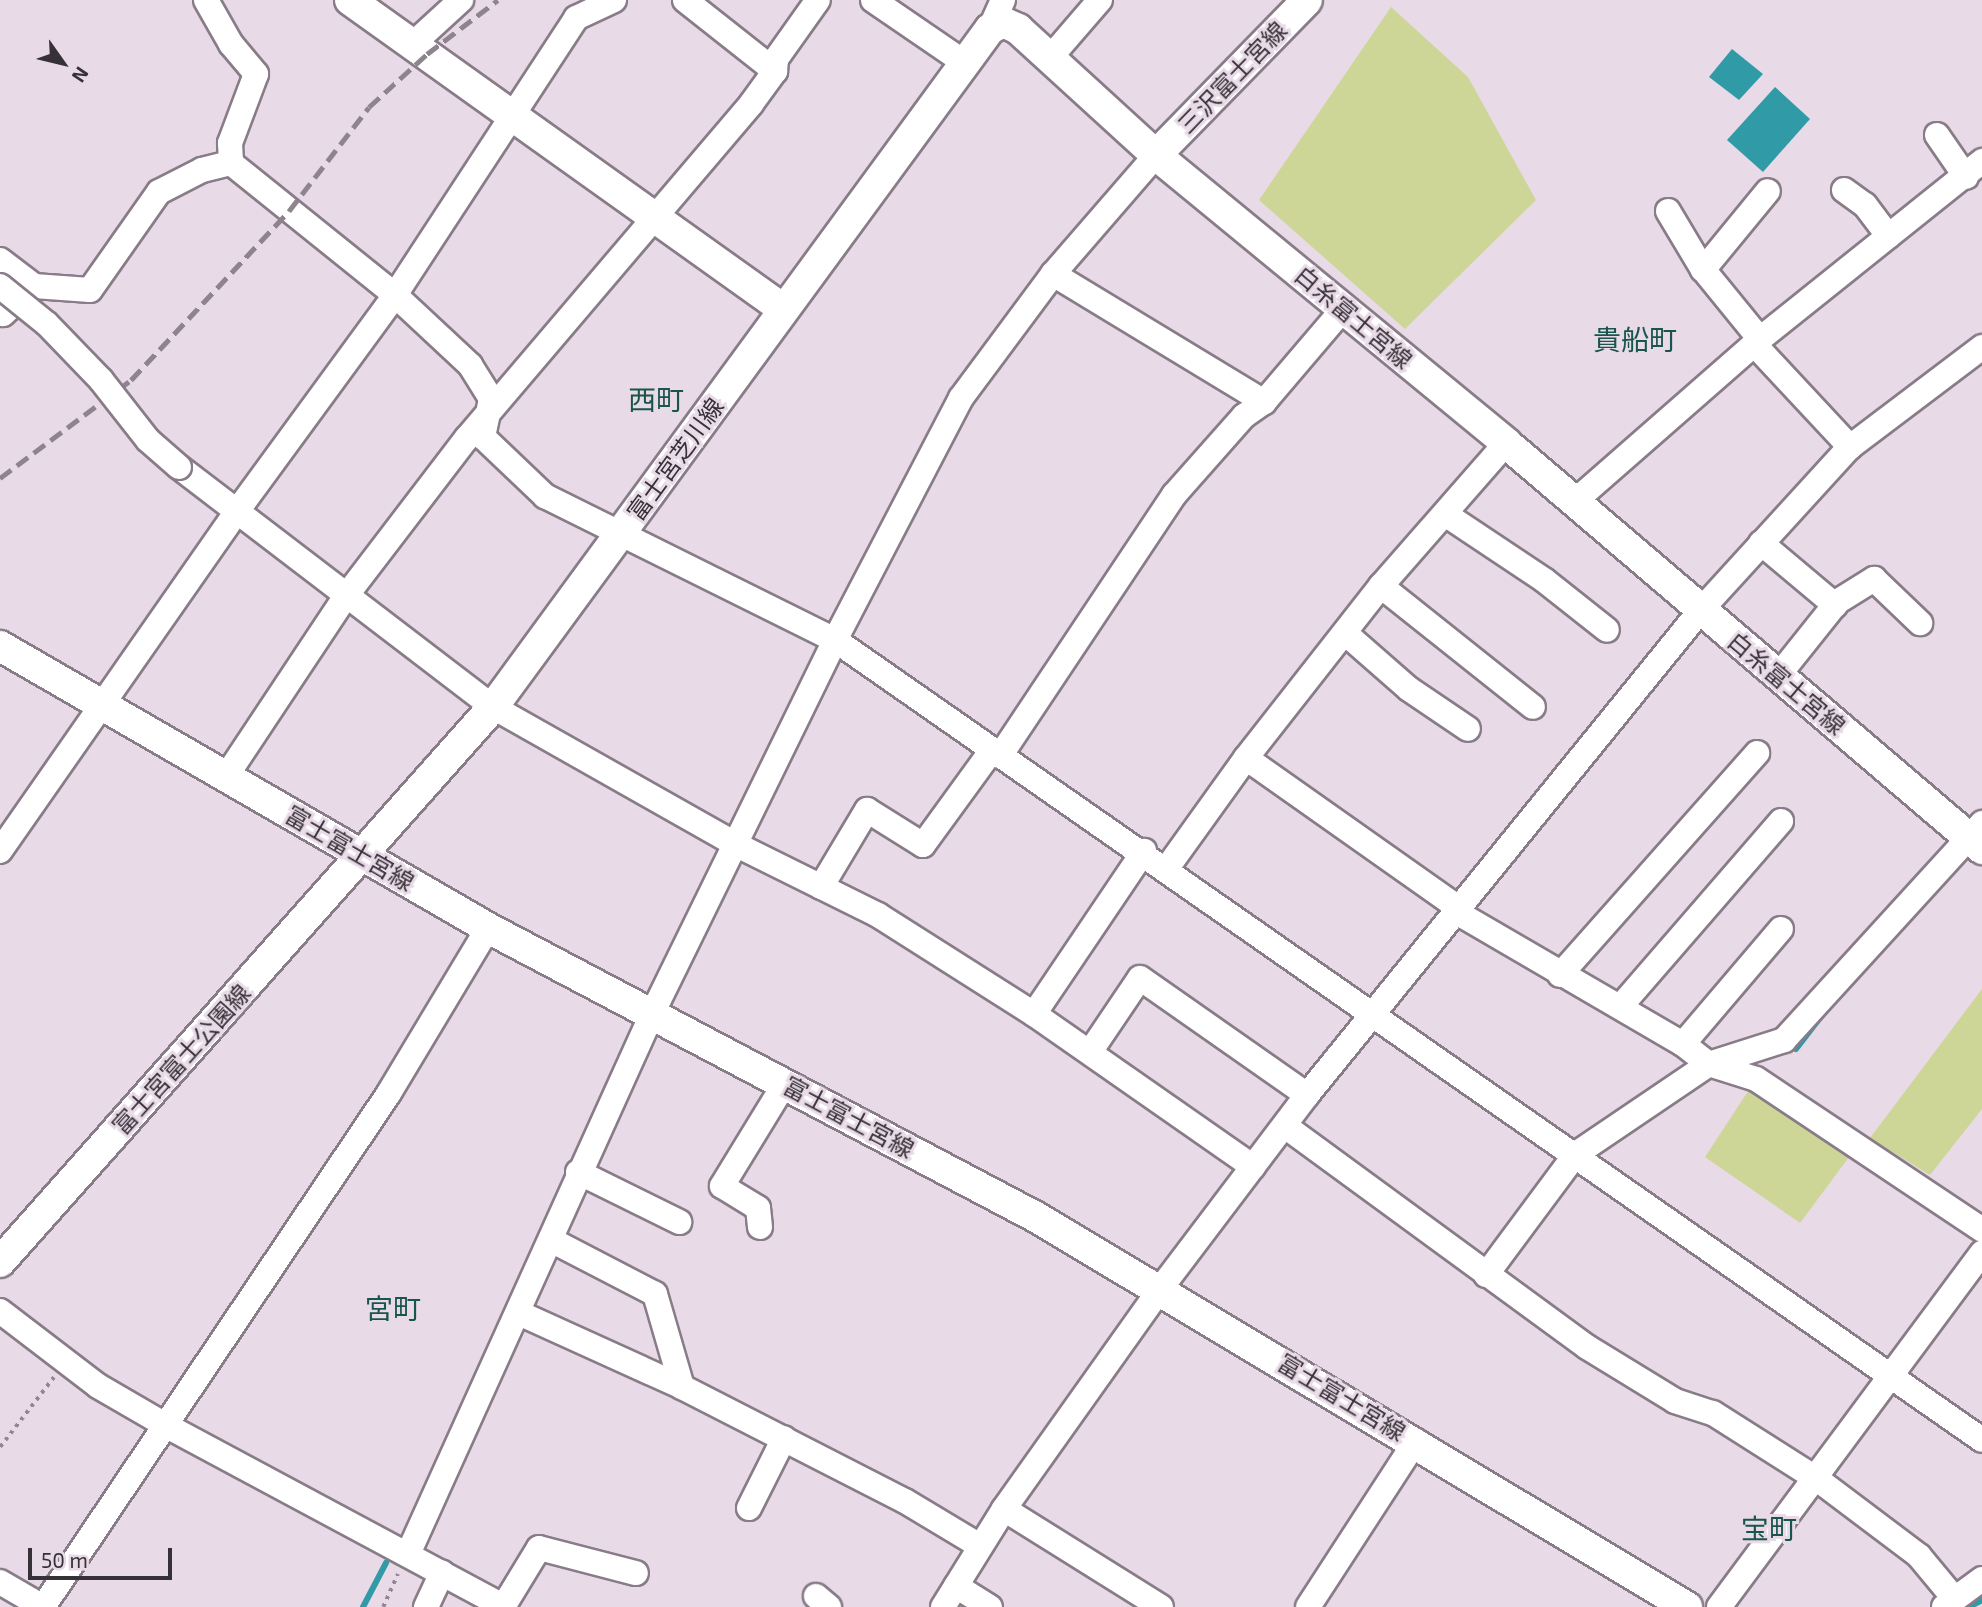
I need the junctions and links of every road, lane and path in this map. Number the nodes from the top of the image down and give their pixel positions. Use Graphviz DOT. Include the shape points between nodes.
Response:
graph roads {
  1 [pos="206,0"];
  2 [pos="461,0"];
  3 [pos="614,0"];
  4 [pos="685,0"];
  5 [pos="818,0"];
  6 [pos="873,0"];
  7 [pos="1003,0"];
  8 [pos="1100,0"];
  9 [pos="1307,0"];
  10 [pos="367,4"];
  11 [pos="990,29"];
  12 [pos="414,43"];
  13 [pos="1049,59"];
  14 [pos="965,63"];
  15 [pos="775,71"];
  16 [pos="513,112"];
  17 [pos="1937,135"];
  18 [pos="1156,155"];
  19 [pos="231,163"];
  20 [pos="1974,169"];
  21 [pos="1844,190"];
  22 [pos="1768,191"];
  23 [pos="1668,211"];
  24 [pos="656,220"];
  25 [pos="1888,236"];
  26 [pos="0,260"];
  27 [pos="1703,270"];
  28 [pos="1053,274"];
  29 [pos="0,286"];
  30 [pos="34,286"];
  31 [pos="395,295"];
  32 [pos="1344,308"];
  33 [pos="783,309"];
  34 [pos="0,312"];
  35 [pos="1757,341"];
  36 [pos="1977,360"];
  37 [pos="1264,402"];
  38 [pos="488,418"];
  39 [pos="1506,443"];
  40 [pos="1850,447"];
  41 [pos="1574,502"];
  42 [pos="235,514"];
  43 [pos="1445,514"];
  44 [pos="622,533"];
  45 [pos="1761,543"];
  46 [pos="1381,586"];
  47 [pos="346,596"];
  48 [pos="1835,605"];
  49 [pos="1700,611"];
  50 [pos="1920,623"];
  51 [pos="1607,630"];
  52 [pos="1345,633"];
  53 [pos="835,640"];
  54 [pos="0,646"];
  55 [pos="1778,676"];
  56 [pos="104,702"];
  57 [pos="493,706"];
  58 [pos="1533,707"];
  59 [pos="1468,729"];
  60 [pos="996,753"];
  61 [pos="1757,753"];
  62 [pos="1246,758"];
  63 [pos="227,775"];
  64 [pos="1781,821"];
  65 [pos="1978,837"];
  66 [pos="735,844"];
  67 [pos="0,851"];
  68 [pos="1144,851"];
  69 [pos="361,855"];
  70 [pos="1167,868"];
  71 [pos="821,887"];
  72 [pos="1457,907"];
  73 [pos="488,928"];
  74 [pos="1781,929"];
  75 [pos="1560,975"];
  76 [pos="1620,1007"];
  77 [pos="652,1014"];
  78 [pos="1034,1014"];
  79 [pos="1370,1014"];
  80 [pos="1684,1044"];
  81 [pos="1090,1052"];
  82 [pos="1709,1064"];
  83 [pos="785,1083"];
  84 [pos="1307,1095"];
  85 [pos="1285,1125"];
  86 [pos="1576,1154"];
  87 [pos="1253,1167"];
  88 [pos="578,1172"];
  89 [pos="679,1222"];
  90 [pos="760,1227"];
  91 [pos="1982,1230"];
  92 [pos="551,1240"];
  93 [pos="1982,1253"];
  94 [pos="0,1262"];
  95 [pos="1486,1275"];
  96 [pos="1161,1289"];
  97 [pos="0,1311"];
  98 [pos="519,1313"];
  99 [pos="66,1362"];
  100 [pos="1890,1376"];
  101 [pos="681,1387"];
  102 [pos="167,1426"];
  103 [pos="784,1438"];
  104 [pos="1982,1440"];
  105 [pos="1416,1441"];
  106 [pos="0,1447"];
  107 [pos="1817,1479"];
  108 [pos="749,1508"];
  109 [pos="1004,1509"];
  110 [pos="980,1546"];
  111 [pos="404,1563"];
  112 [pos="442,1572"];
  113 [pos="636,1573"];
  114 [pos="1982,1579"];
  115 [pos="0,1582"];
  116 [pos="956,1586"];
  117 [pos="1949,1602"];
  118 [pos="43,1607"];
  119 [pos="383,1607"];
  120 [pos="426,1607"];
  121 [pos="503,1607"];
  122 [pos="943,1607"];
  123 [pos="990,1607"];
  124 [pos="1161,1607"];
  125 [pos="1308,1607"];
  126 [pos="1687,1607"];
  127 [pos="1719,1607"];
  1 -- 19 [label="street" via="231,44 256,74 229,143"];
  2 -- 12 [label="street"];
  3 -- 16 [label="street" via="576,18"];
  4 -- 15 [label="street"];
  5 -- 15 [label="street" via="776,59"];
  6 -- 14 [label="street"];
  7 -- 11 [label="street"];
  8 -- 13 [label="street"];
  9 -- 18 [label="main road, 三沢富士宮線"];
  10 -- 12 [label="main road"];
  11 -- 13 [label="main road, 白糸富士宮線" via="1003,22 1018,29"];
  11 -- 14 [label="main road"];
  12 -- 16 [label="main road"];
  13 -- 18 [label="main road, 白糸富士宮線"];
  14 -- 33 [label="main road"];
  15 -- 24 [label="street"];
  16 -- 24 [label="main road"];
  16 -- 31 [label="street"];
  17 -- 20 [label="street"];
  18 -- 28 [label="street"];
  18 -- 32 [label="main road, 白糸富士宮線"];
  19 -- 30 [label="street" via="202,170 159,192 90,290"];
  19 -- 31 [label="street"];
  20 -- 25 [label="street"];
  21 -- 25 [label="street" via="1866,205"];
  22 -- 27 [label="street"];
  23 -- 27 [label="street"];
  24 -- 33 [label="main road"];
  24 -- 38 [label="street"];
  25 -- 35 [label="street"];
  26 -- 30 [label="street"];
  27 -- 35 [label="street"];
  28 -- 37 [label="street"];
  28 -- 53 [label="street" via="961,398"];
  29 -- 42 [label="street, bridge" via="47,324 101,380 148,440"];
  30 -- 34 [label="street"];
  31 -- 38 [label="street" via="470,365 491,399"];
  31 -- 42 [label="street"];
  32 -- 37 [label="street"];
  32 -- 39 [label="main road, 白糸富士宮線"];
  33 -- 44 [label="main road, 富士宮芝川線"];
  35 -- 40 [label="street"];
  35 -- 41 [label="street"];
  36 -- 40 [label="street"];
  37 -- 60 [label="street" via="1244,416 1174,495"];
  38 -- 44 [label="street" via="483,437 517,473 545,496"];
  38 -- 47 [label="street" via="467,438"];
  39 -- 41 [label="main road, 白糸富士宮線"];
  39 -- 43 [label="street"];
  40 -- 45 [label="street"];
  41 -- 49 [label="main road, 白糸富士宮線"];
  42 -- 47 [label="street"];
  42 -- 56 [label="street"];
  43 -- 46 [label="street"];
  43 -- 51 [label="street" via="1544,580"];
  44 -- 53 [label="street"];
  44 -- 57 [label="main road, 富士宮芝川線"];
  45 -- 48 [label="street"];
  45 -- 49 [label="street"];
  46 -- 52 [label="street"];
  46 -- 58 [label="street"];
  47 -- 57 [label="street"];
  47 -- 63 [label="street"];
  48 -- 50 [label="street" via="1874,579"];
  48 -- 55 [label="street"];
  49 -- 55 [label="main road, 白糸富士宮線"];
  49 -- 72 [label="street"];
  52 -- 59 [label="street" via="1409,689"];
  52 -- 62 [label="street"];
  53 -- 60 [label="street"];
  53 -- 66 [label="street"];
  54 -- 56 [label="main road, 富士富士宮線"];
  55 -- 65 [label="main road, 白糸富士宮線"];
  56 -- 63 [label="main road, 富士富士宮線"];
  56 -- 67 [label="street"];
  57 -- 66 [label="street"];
  57 -- 69 [label="main road, 富士宮芝川線"];
  60 -- 68 [label="street"];
  60 -- 71 [label="street" via="923,845 867,810"];
  61 -- 75 [label="street"];
  62 -- 70 [label="street"];
  62 -- 72 [label="street"];
  63 -- 69 [label="main road, 富士富士宮線"];
  64 -- 76 [label="street"];
  65 -- 82 [label="street" via="1784,1040"];
  66 -- 71 [label="street"];
  66 -- 77 [label="street"];
  68 -- 70 [label="street"];
  68 -- 78 [label="street"];
  69 -- 73 [label="main road, 富士富士宮線"];
  69 -- 94 [label="main road, 富士宮富士公園線"];
  70 -- 79 [label="street"];
  71 -- 78 [label="street" via="878,915"];
  72 -- 75 [label="street" via="1463,916"];
  72 -- 79 [label="street"];
  73 -- 77 [label="main road, 富士富士宮線"];
  73 -- 102 [label="street" via="389,1093"];
  74 -- 80 [label="street"];
  75 -- 76 [label="street"];
  76 -- 80 [label="street"];
  77 -- 83 [label="main road, 富士富士宮線"];
  77 -- 88 [label="street"];
  78 -- 81 [label="street"];
  79 -- 84 [label="street"];
  79 -- 86 [label="street"];
  80 -- 82 [label="street"];
  81 -- 84 [label="street" via="1140,978"];
  81 -- 87 [label="street"];
  82 -- 86 [label="street"];
  82 -- 91 [label="street" via="1756,1079"];
  83 -- 90 [label="street" via="722,1186 758,1208"];
  83 -- 96 [label="main road, 富士富士宮線"];
  84 -- 85 [label="street"];
  85 -- 87 [label="street"];
  85 -- 95 [label="street"];
  86 -- 95 [label="street"];
  86 -- 100 [label="street"];
  87 -- 96 [label="street"];
  88 -- 89 [label="street"];
  88 -- 92 [label="street"];
  92 -- 98 [label="street"];
  92 -- 101 [label="street" via="655,1294"];
  93 -- 100 [label="street"];
  95 -- 107 [label="street" via="1631,1374 1675,1401 1713,1413"];
  96 -- 105 [label="main road, 富士富士宮線"];
  96 -- 109 [label="street"];
  97 -- 99 [label="street"];
  98 -- 101 [label="street"];
  98 -- 111 [label="street"];
  99 -- 102 [label="street"];
  99 -- 106 [label="path"];
  100 -- 104 [label="street"];
  100 -- 107 [label="street"];
  101 -- 103 [label="street"];
  102 -- 111 [label="street"];
  102 -- 118 [label="street"];
  103 -- 108 [label="street"];
  103 -- 110 [label="street" via="905,1500"];
  105 -- 125 [label="street"];
  105 -- 126 [label="main road, 富士富士宮線"];
  107 -- 117 [label="street" via="1919,1556"];
  107 -- 127 [label="street"];
  109 -- 110 [label="street"];
  109 -- 124 [label="street"];
  110 -- 116 [label="street"];
  111 -- 112 [label="street"];
  111 -- 119 [label="path"];
  112 -- 120 [label="street"];
  112 -- 121 [label="street"];
  113 -- 121 [label="street" via="539,1548"];
  114 -- 117 [label="street"];
  115 -- 118 [label="street"];
  116 -- 122 [label="street"];
  116 -- 123 [label="street"];
}
